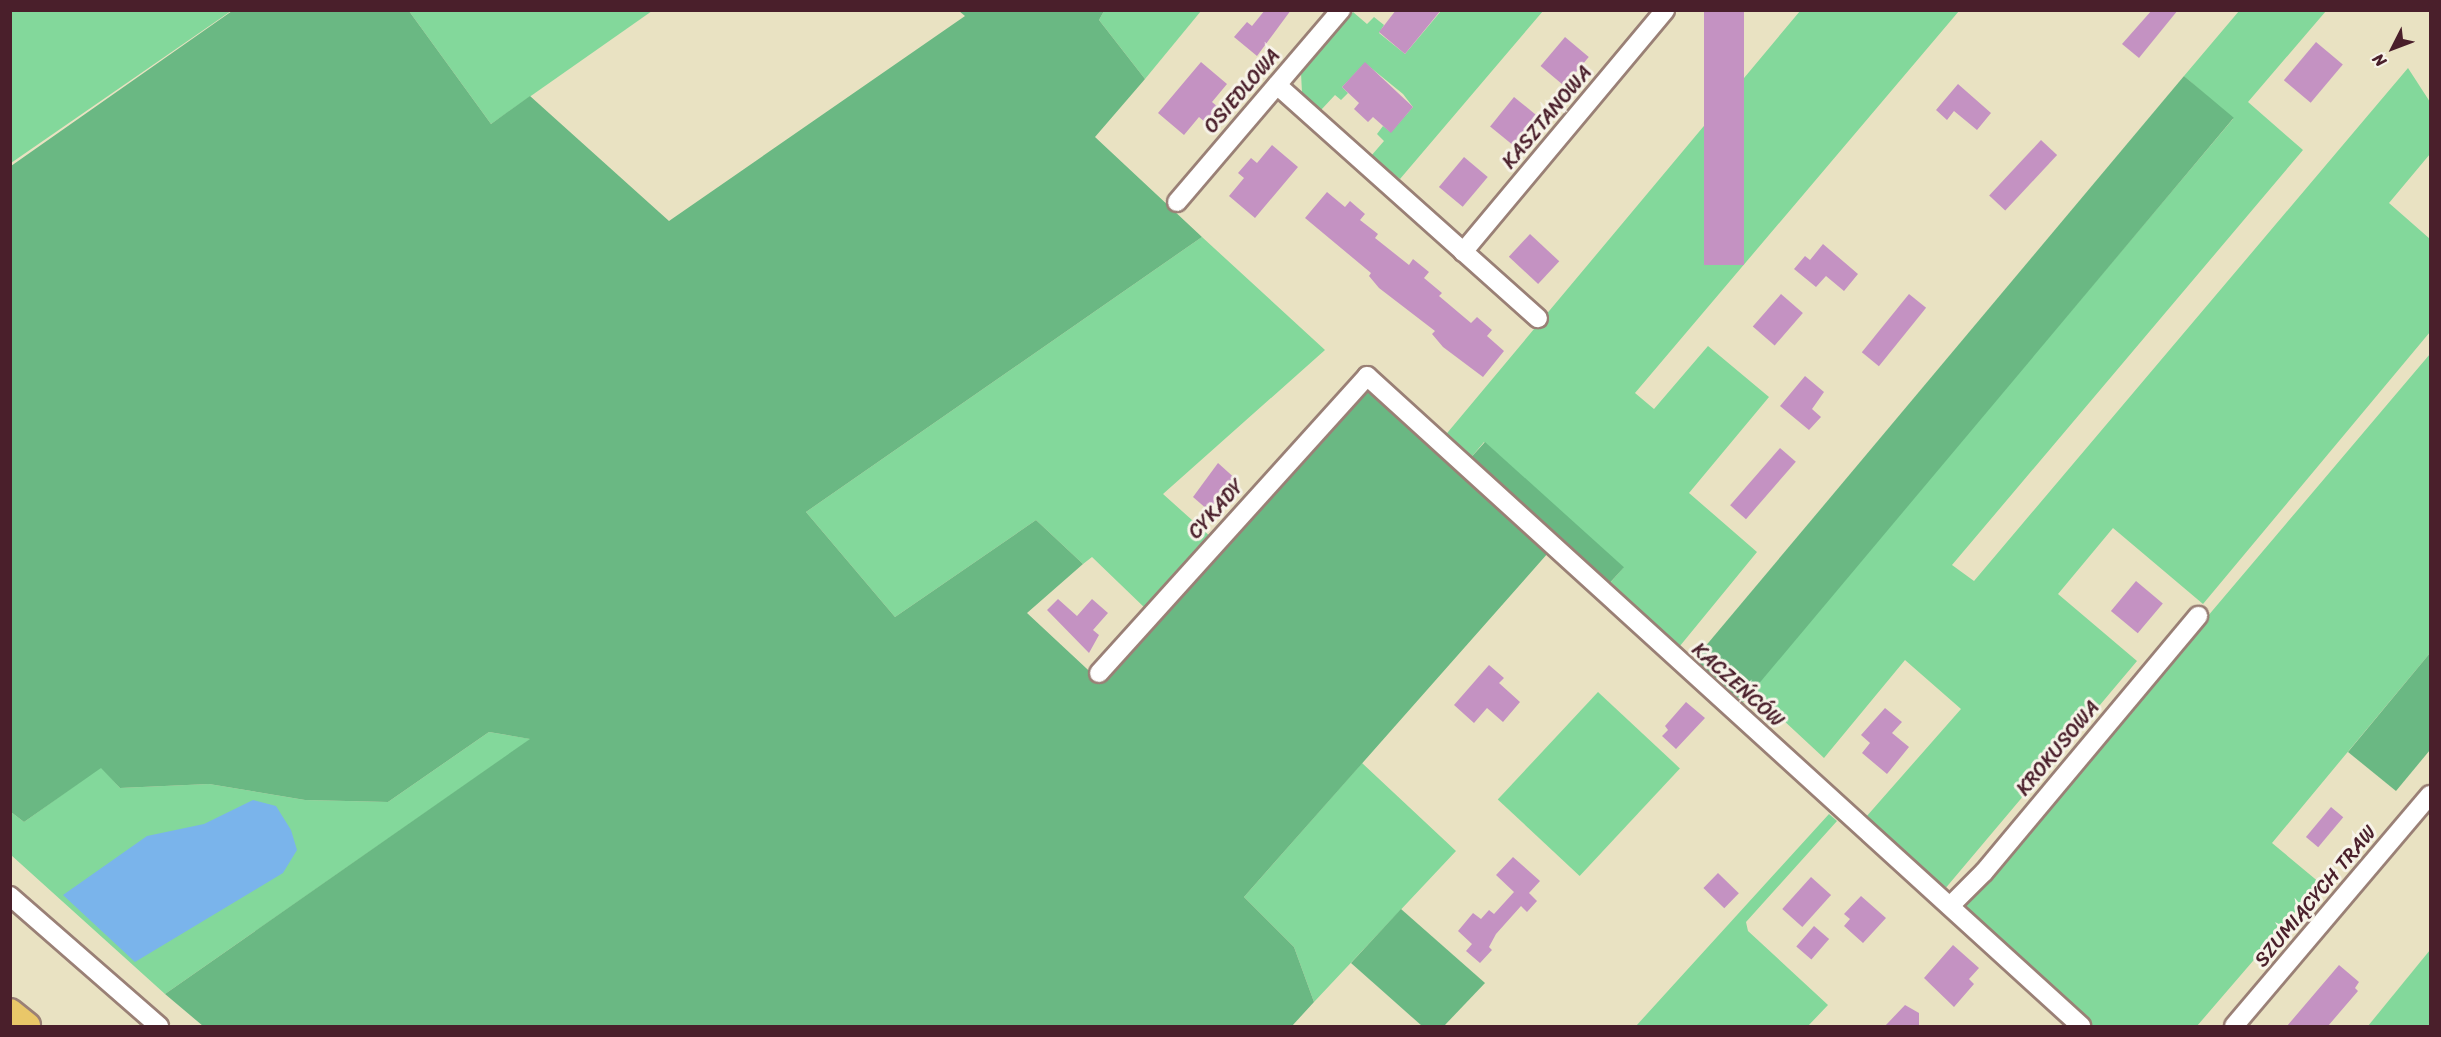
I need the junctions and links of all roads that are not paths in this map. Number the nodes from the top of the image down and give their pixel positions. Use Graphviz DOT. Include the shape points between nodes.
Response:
graph roads {
  1 [pos="1341,10"];
  2 [pos="1665,10"];
  3 [pos="1277,85"];
  4 [pos="1177,202"];
  5 [pos="1463,252"];
  6 [pos="1538,318"];
  7 [pos="1367,376"];
  8 [pos="2198,616"];
  9 [pos="1099,672"];
  10 [pos="2430,795"];
  11 [pos="10,896"];
  12 [pos="1950,906"];
  13 [pos="10,1012"];
  14 [pos="27,1026"];
  15 [pos="159,1026"];
  16 [pos="2081,1026"];
  17 [pos="2234,1026"];
  1 -- 3 [label="street, OSIEDLOWA"];
  2 -- 5 [label="street, KASZTANOWA"];
  3 -- 4 [label="street, OSIEDLOWA"];
  3 -- 5 [label="street"];
  5 -- 6 [label="street"];
  7 -- 9 [label="street, CYKADY"];
  7 -- 12 [label="street, KACZEŃCÓW"];
  8 -- 12 [label="street, KROKUSOWA" via="1984,872"];
  10 -- 17 [label="street, SZUMIĄCYCH TRAW"];
  11 -- 15 [label="street"];
  12 -- 16 [label="street, KACZEŃCÓW"];
  13 -- 14 [label="highway"];
}
